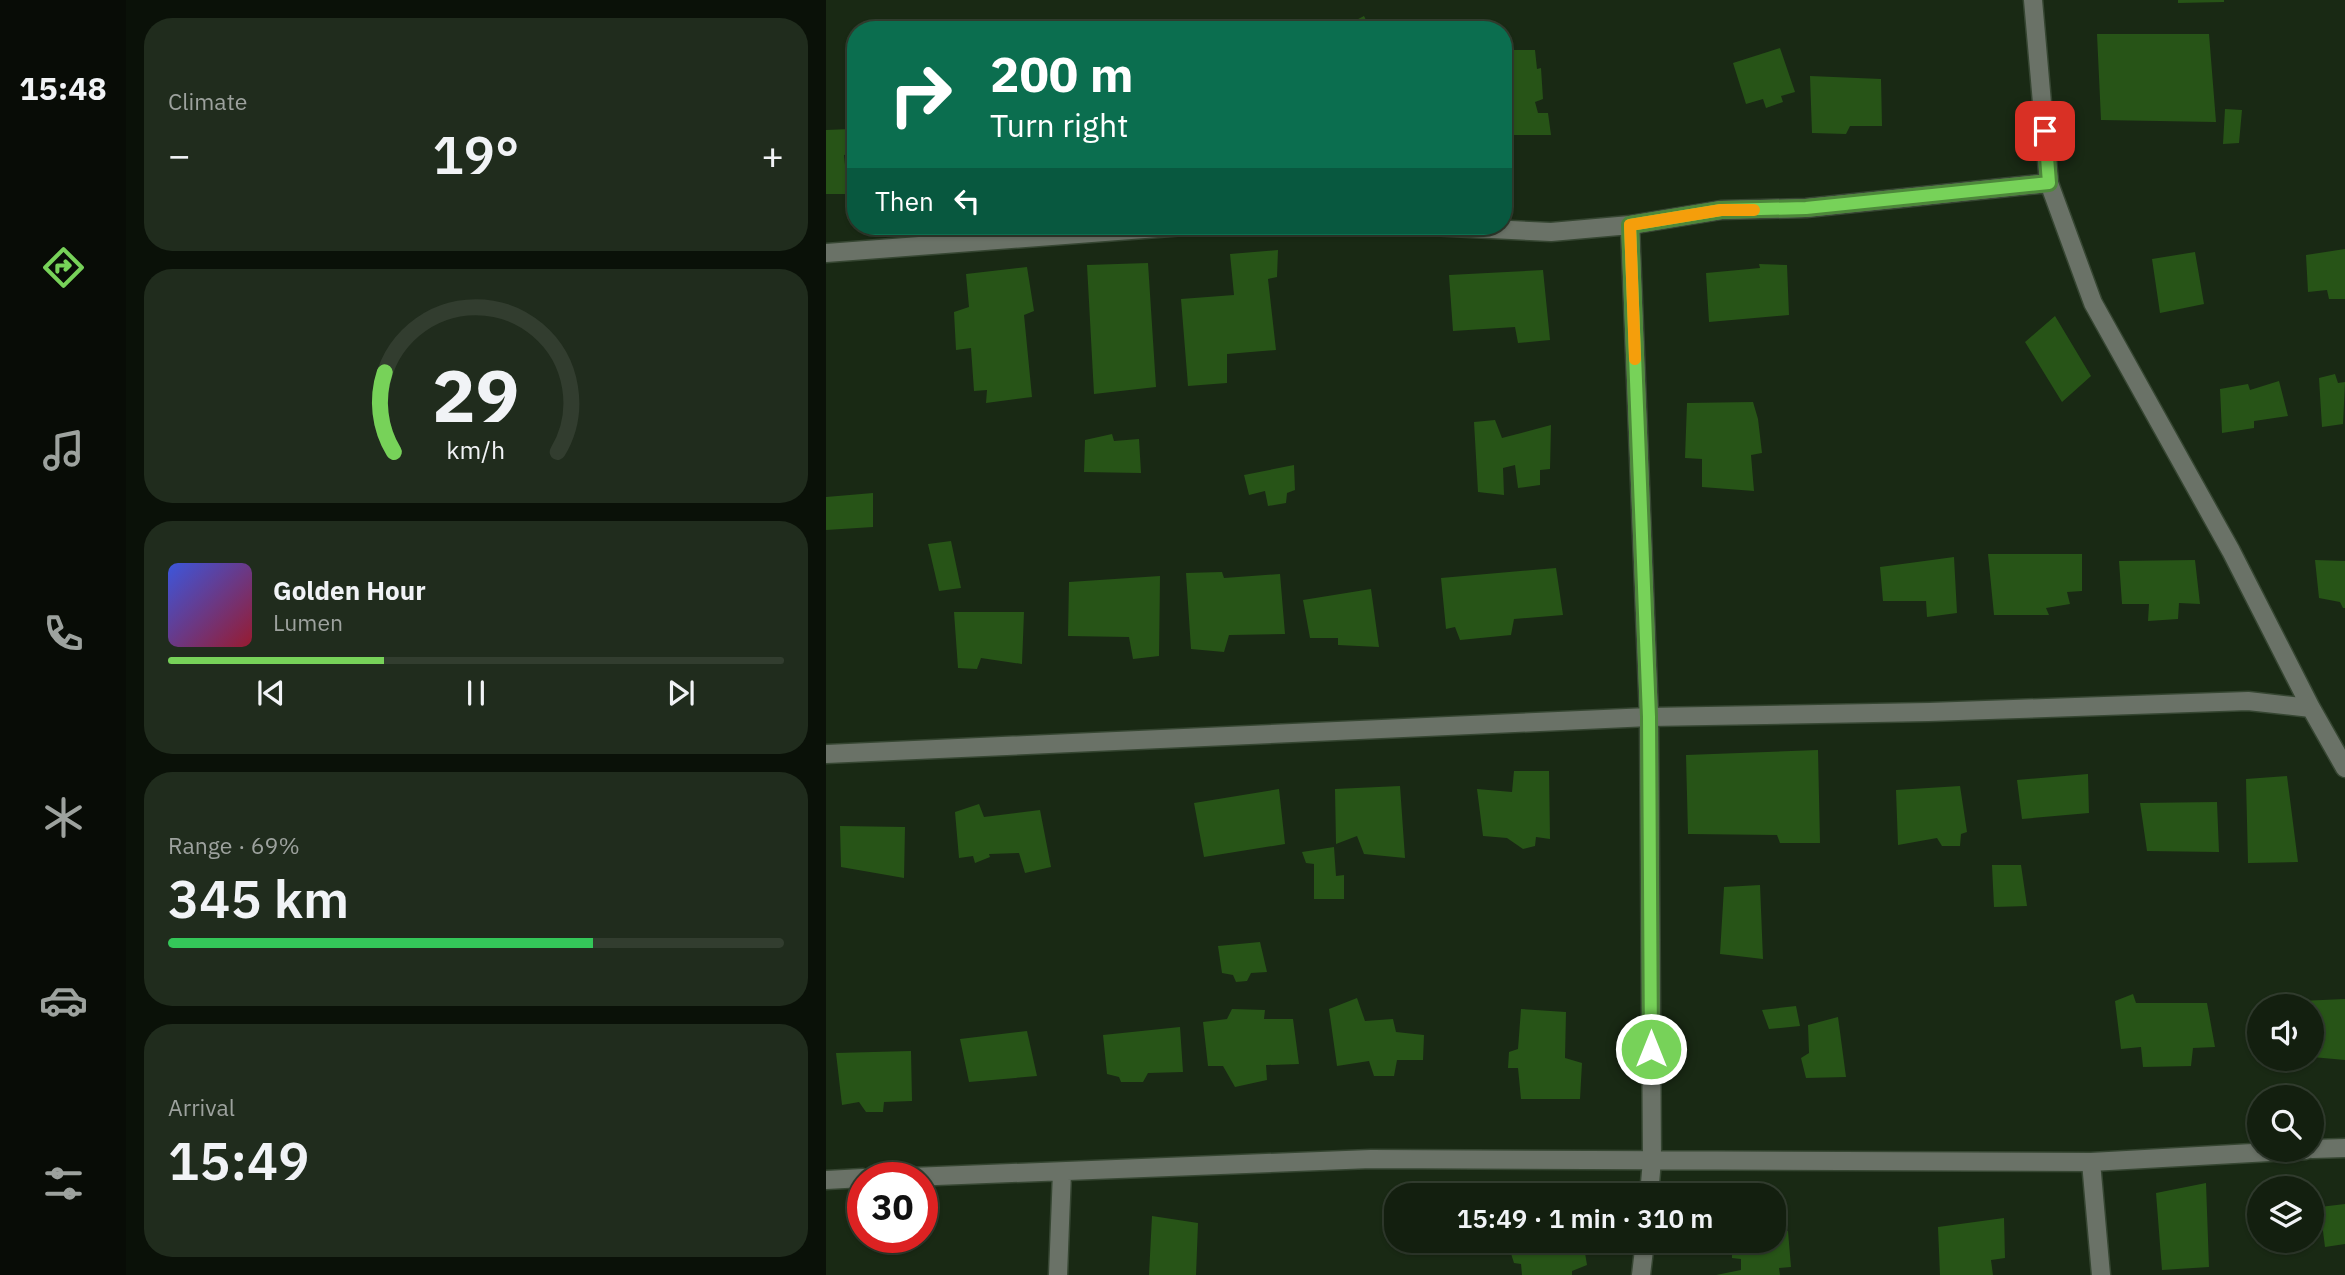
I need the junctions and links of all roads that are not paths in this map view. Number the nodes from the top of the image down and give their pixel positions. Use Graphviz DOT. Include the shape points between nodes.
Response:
graph roads {
  1 [pos="2033,0"];
  2 [pos="2049,183"];
  3 [pos="1630,225"];
  4 [pos="1512,230"];
  5 [pos="1065,235"];
  6 [pos="826,253"];
  7 [pos="2311,708"];
  8 [pos="1649,717"];
  9 [pos="826,754"];
  10 [pos="2345,768"];
  11 [pos="2345,1148"];
  12 [pos="2324,1149"];
  13 [pos="2247,1153"];
  14 [pos="1652,1160"];
  15 [pos="2091,1162"];
  16 [pos="1062,1172"];
  17 [pos="938,1176"];
  18 [pos="847,1179"];
  19 [pos="826,1180"];
  20 [pos="1650,1183"];
  21 [pos="1644,1253"];
  22 [pos="1058,1275"];
  23 [pos="1642,1275"];
  24 [pos="2101,1275"];
  1 -- 2 [label="street"];
  2 -- 3 [label="street" via="1819,207 1721,210"];
  2 -- 7 [label="street" via="2093,303 2231,551"];
  3 -- 4 [label="street" via="1551,232"];
  3 -- 8 [label="street"];
  5 -- 6 [label="street"];
  7 -- 8 [label="street" via="2248,701"];
  7 -- 10 [label="street"];
  8 -- 9 [label="street"];
  8 -- 14 [label="street"];
  11 -- 12 [label="street"];
  13 -- 15 [label="street"];
  14 -- 15 [label="street"];
  14 -- 16 [label="street" via="1371,1158"];
  14 -- 20 [label="street"];
  15 -- 24 [label="street"];
  16 -- 17 [label="street"];
  16 -- 22 [label="street"];
  18 -- 19 [label="street"];
  21 -- 23 [label="street"];
}
